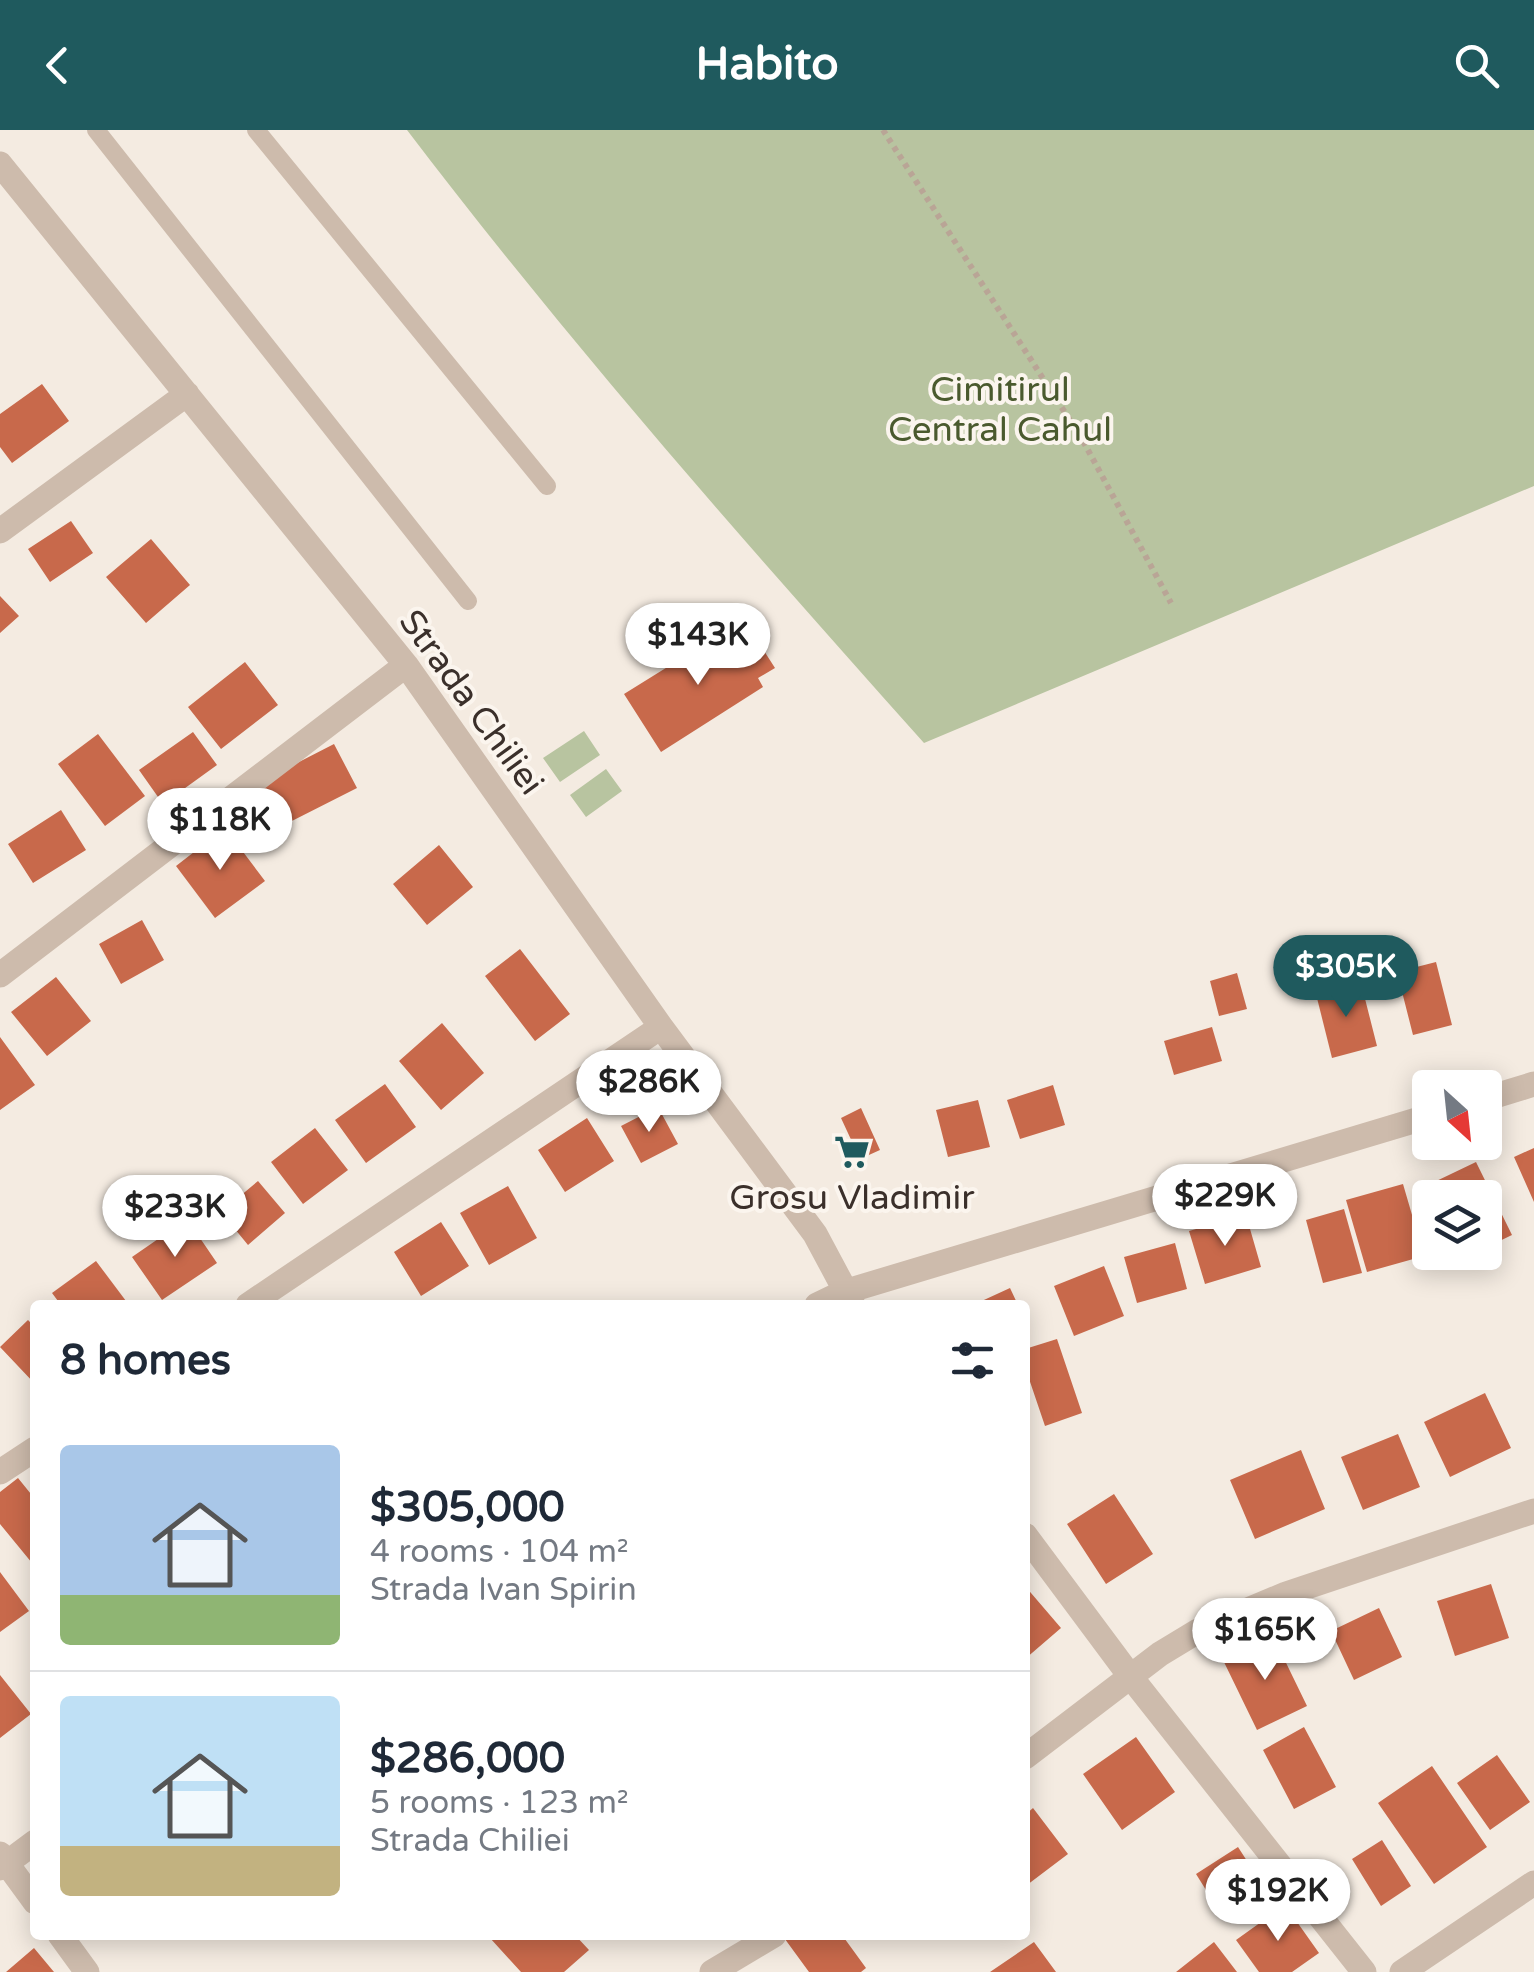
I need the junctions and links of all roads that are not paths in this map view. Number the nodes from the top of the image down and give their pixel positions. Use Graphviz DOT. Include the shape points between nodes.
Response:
graph roads {
  1 [pos="96,130"];
  2 [pos="256,130"];
  3 [pos="0,164"];
  4 [pos="186,394"];
  5 [pos="547,486"];
  6 [pos="0,532"];
  7 [pos="468,601"];
  8 [pos="406,665"];
  9 [pos="0,976"];
  10 [pos="661,1026"];
  11 [pos="1534,1084"];
  12 [pos="1502,1094"];
  13 [pos="1412,1122"];
  14 [pos="848,1299"];
  15 [pos="255,1300"];
  16 [pos="30,1452"];
  17 [pos="0,1472"];
  18 [pos="1534,1510"];
  19 [pos="1030,1542"];
  20 [pos="1130,1676"];
  21 [pos="1030,1753"];
  22 [pos="30,1845"];
  23 [pos="2,1862"];
  24 [pos="1534,1883"];
  25 [pos="30,1896"];
  26 [pos="64,1940"];
  27 [pos="766,1940"];
  28 [pos="87,1972"];
  29 [pos="712,1972"];
  30 [pos="1364,1972"];
  31 [pos="1402,1972"];
  1 -- 7 [label="lane"];
  2 -- 5 [label="lane"];
  3 -- 4 [label="street, Strada Chiliei"];
  4 -- 6 [label="street"];
  4 -- 8 [label="street, Strada Chiliei"];
  8 -- 9 [label="street"];
  8 -- 10 [label="street, Strada Chiliei"];
  10 -- 14 [label="street, Strada Chiliei" via="815,1234"];
  10 -- 15 [label="street"];
  11 -- 12 [label="street"];
  13 -- 14 [label="street"];
  16 -- 17 [label="street"];
  18 -- 20 [label="street" via="1286,1594 1198,1631"];
  19 -- 20 [label="street"];
  20 -- 21 [label="street"];
  20 -- 30 [label="street"];
  22 -- 23 [label="street"];
  23 -- 25 [label="street"];
  24 -- 31 [label="street"];
  26 -- 28 [label="street"];
  27 -- 29 [label="street"];
}
